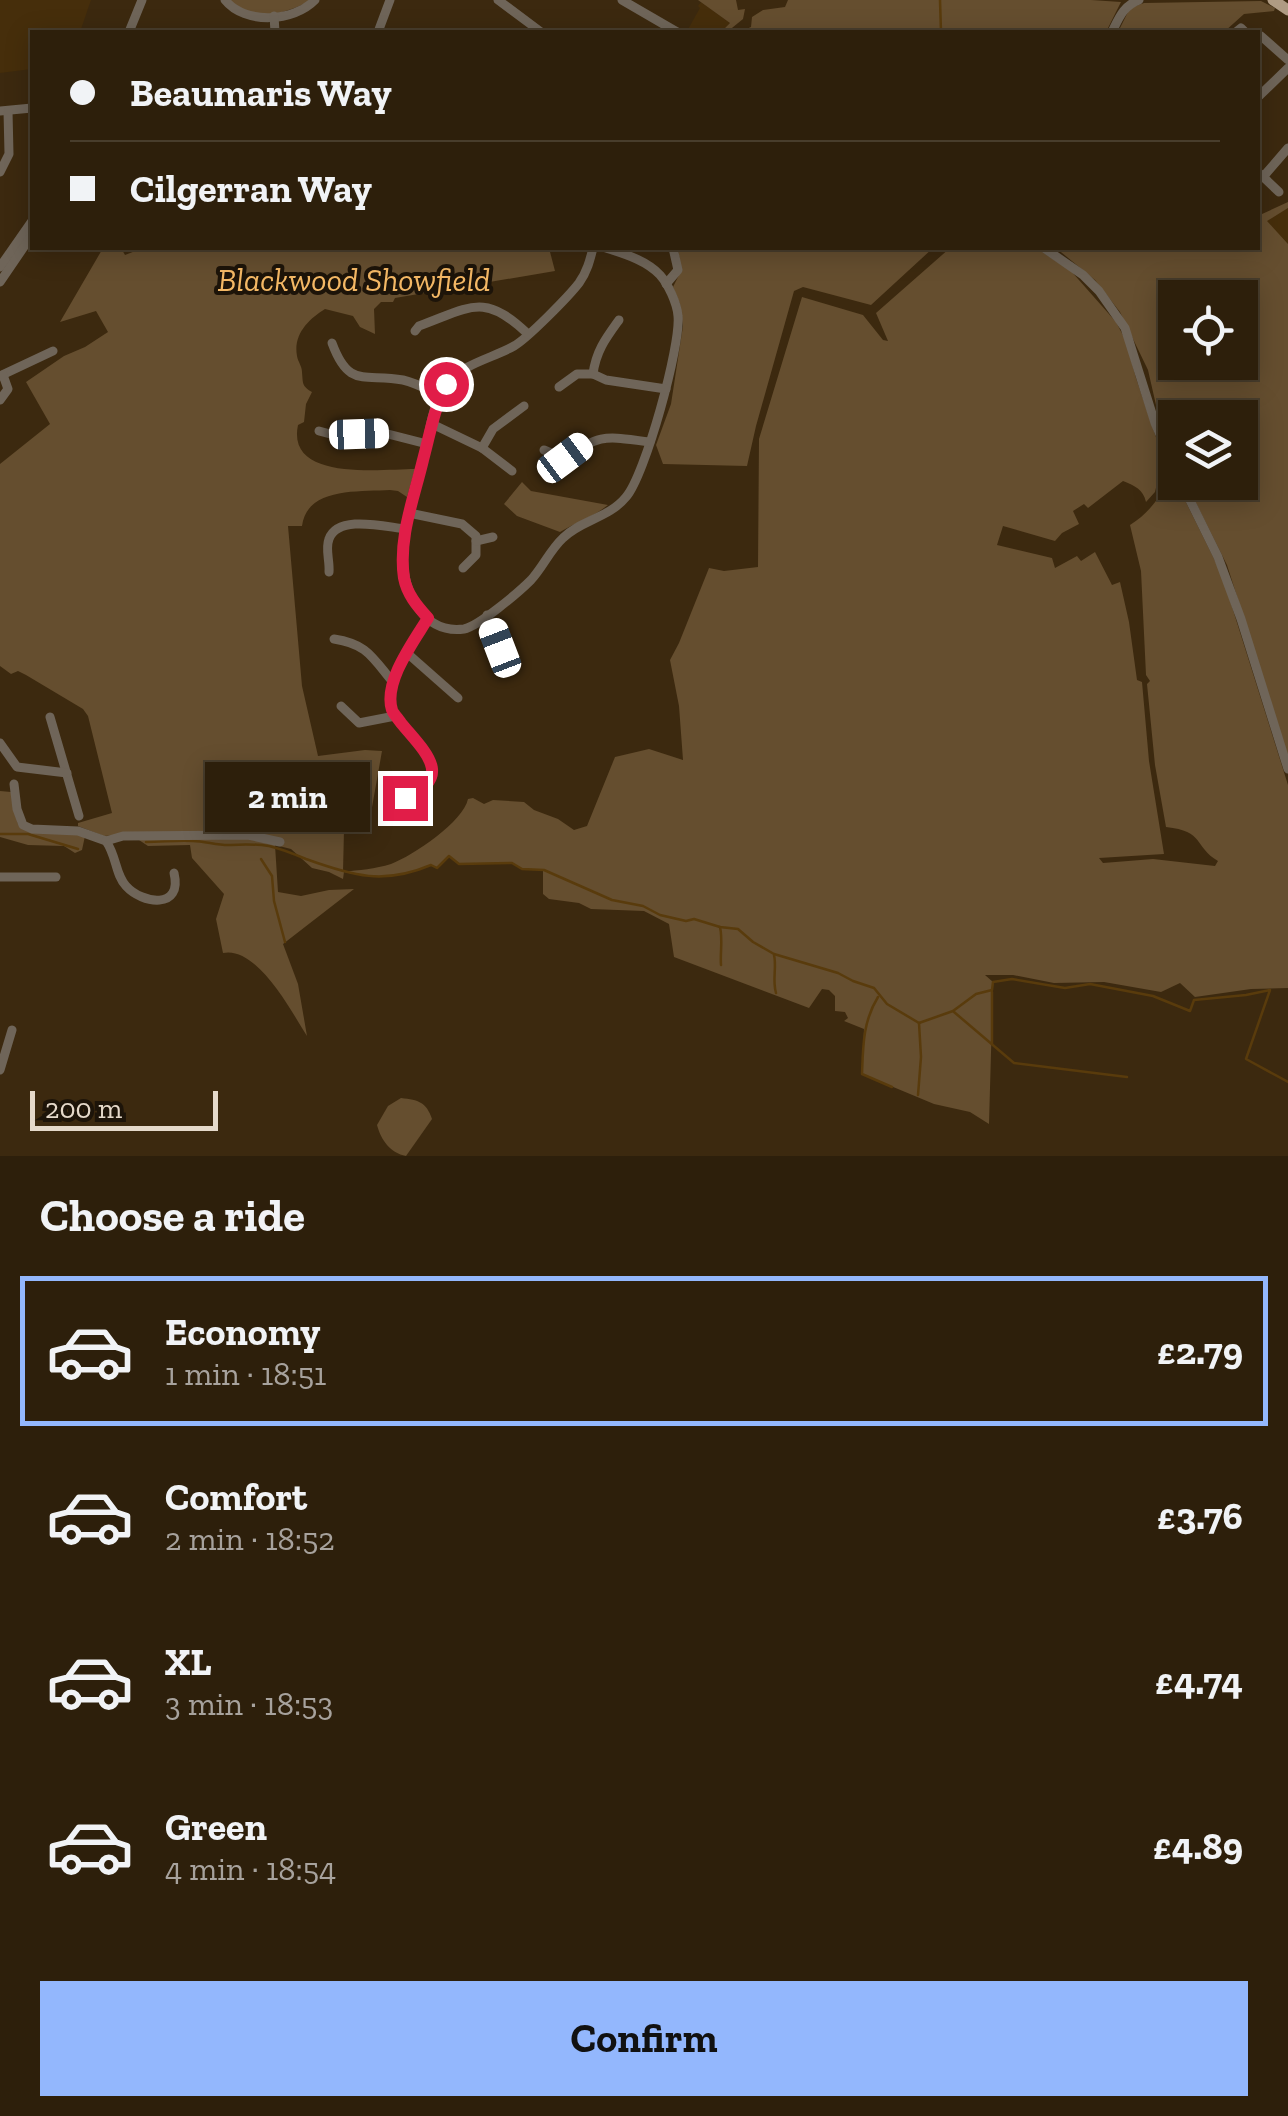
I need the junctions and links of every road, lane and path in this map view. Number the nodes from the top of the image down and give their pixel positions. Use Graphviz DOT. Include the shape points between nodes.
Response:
graph roads {
  1 [pos="142,0"];
  2 [pos="225,0"];
  3 [pos="315,0"];
  4 [pos="390,0"];
  5 [pos="498,0"];
  6 [pos="622,0"];
  7 [pos="1139,0"];
  8 [pos="274,16"];
  9 [pos="130,30"];
  10 [pos="275,30"];
  11 [pos="379,30"];
  12 [pos="538,30"];
  13 [pos="674,30"];
  14 [pos="1113,30"];
  15 [pos="1262,36"];
  16 [pos="1288,60"];
  17 [pos="1288,68"];
  18 [pos="1260,95"];
  19 [pos="30,108"];
  20 [pos="4,111"];
  21 [pos="1288,148"];
  22 [pos="0,172"];
  23 [pos="1260,174"];
  24 [pos="1280,192"];
  25 [pos="30,224"];
  26 [pos="30,238"];
  27 [pos="593,250"];
  28 [pos="611,250"];
  29 [pos="674,250"];
  30 [pos="1047,250"];
  31 [pos="0,267"];
  32 [pos="0,282"];
  33 [pos="666,284"];
  34 [pos="415,325"];
  35 [pos="618,326"];
  36 [pos="528,334"];
  37 [pos="53,351"];
  38 [pos="332,352"];
  39 [pos="594,374"];
  40 [pos="2,375"];
  41 [pos="558,387"];
  42 [pos="666,389"];
  43 [pos="440,396"];
  44 [pos="0,400"];
  45 [pos="524,406"];
  46 [pos="432,424"];
  47 [pos="319,430"];
  48 [pos="1158,433"];
  49 [pos="650,442"];
  50 [pos="427,444"];
  51 [pos="482,448"];
  52 [pos="544,450"];
  53 [pos="512,471"];
  54 [pos="1190,500"];
  55 [pos="409,513"];
  56 [pos="406,530"];
  57 [pos="493,537"];
  58 [pos="476,540"];
  59 [pos="332,566"];
  60 [pos="463,568"];
  61 [pos="487,616"];
  62 [pos="428,618"];
  63 [pos="334,639"];
  64 [pos="500,648"];
  65 [pos="407,654"];
  66 [pos="392,681"];
  67 [pos="458,698"];
  68 [pos="342,706"];
  69 [pos="395,716"];
  70 [pos="50,718"];
  71 [pos="0,742"];
  72 [pos="17,767"];
  73 [pos="1288,768"];
  74 [pos="67,772"];
  75 [pos="14,784"];
  76 [pos="388,804"];
  77 [pos="79,816"];
  78 [pos="23,818"];
  79 [pos="106,841"];
  80 [pos="280,842"];
  81 [pos="174,874"];
  82 [pos="0,876"];
  83 [pos="56,876"];
  84 [pos="12,1030"];
  85 [pos="0,1070"];
  1 -- 9 [label="street"];
  2 -- 8 [label="street" via="242,14"];
  3 -- 8 [label="street"];
  4 -- 11 [label="street"];
  5 -- 12 [label="street"];
  6 -- 13 [label="street"];
  7 -- 14 [label="street"];
  8 -- 10 [label="street"];
  15 -- 16 [label="street"];
  17 -- 18 [label="street"];
  19 -- 20 [label="street"];
  20 -- 22 [label="street" via="9,154"];
  21 -- 23 [label="street"];
  23 -- 24 [label="street"];
  25 -- 31 [label="street"];
  26 -- 32 [label="street"];
  27 -- 36 [label="street" via="578,284"];
  28 -- 33 [label="street" via="645,264"];
  29 -- 33 [label="street" via="678,270"];
  30 -- 48 [label="street" via="1083,275 1125,328"];
  33 -- 42 [label="street" via="679,318"];
  34 -- 36 [label="street" via="483,305 504,312"];
  35 -- 39 [label="street" via="597,354"];
  36 -- 43 [label="street" via="457,374"];
  37 -- 40 [label="street"];
  38 -- 43 [label="street" via="354,376 404,380"];
  39 -- 41 [label="street" via="577,374"];
  39 -- 42 [label="street"];
  40 -- 44 [label="street" via="8,389"];
  42 -- 49 [label="street"];
  43 -- 46 [label="street"];
  45 -- 51 [label="street" via="493,429"];
  46 -- 50 [label="street"];
  46 -- 51 [label="street"];
  47 -- 50 [label="street" via="384,433"];
  49 -- 52 [label="street" via="607,437 565,458"];
  49 -- 61 [label="street" via="628,496 564,536 532,578"];
  50 -- 55 [label="street"];
  51 -- 53 [label="street"];
  54 -- 73 [label="street" via="1241,619"];
  55 -- 56 [label="street"];
  55 -- 58 [label="street" via="462,524"];
  56 -- 59 [label="street" via="339,526 329,538"];
  56 -- 62 [label="street" via="404,575"];
  57 -- 58 [label="street"];
  58 -- 60 [label="street" via="476,555"];
  61 -- 62 [label="street" via="466,629 437,626"];
  61 -- 64 [label="street"];
  62 -- 65 [label="street"];
  63 -- 66 [label="street" via="356,642"];
  65 -- 66 [label="street"];
  65 -- 67 [label="street"];
  66 -- 69 [label="street"];
  68 -- 69 [label="street" via="359,723"];
  69 -- 76 [label="street" via="432,762 432,779 423,791"];
  70 -- 74 [label="street"];
  71 -- 72 [label="street"];
  72 -- 74 [label="street"];
  72 -- 75 [label="street"];
  74 -- 77 [label="street"];
  75 -- 78 [label="street"];
  75 -- 79 [label="street" via="23,825 78,830"];
  79 -- 80 [label="street" via="248,835"];
  79 -- 81 [label="street" via="129,890 158,901 176,890"];
  82 -- 83 [label="street"];
  84 -- 85 [label="street"];
}
